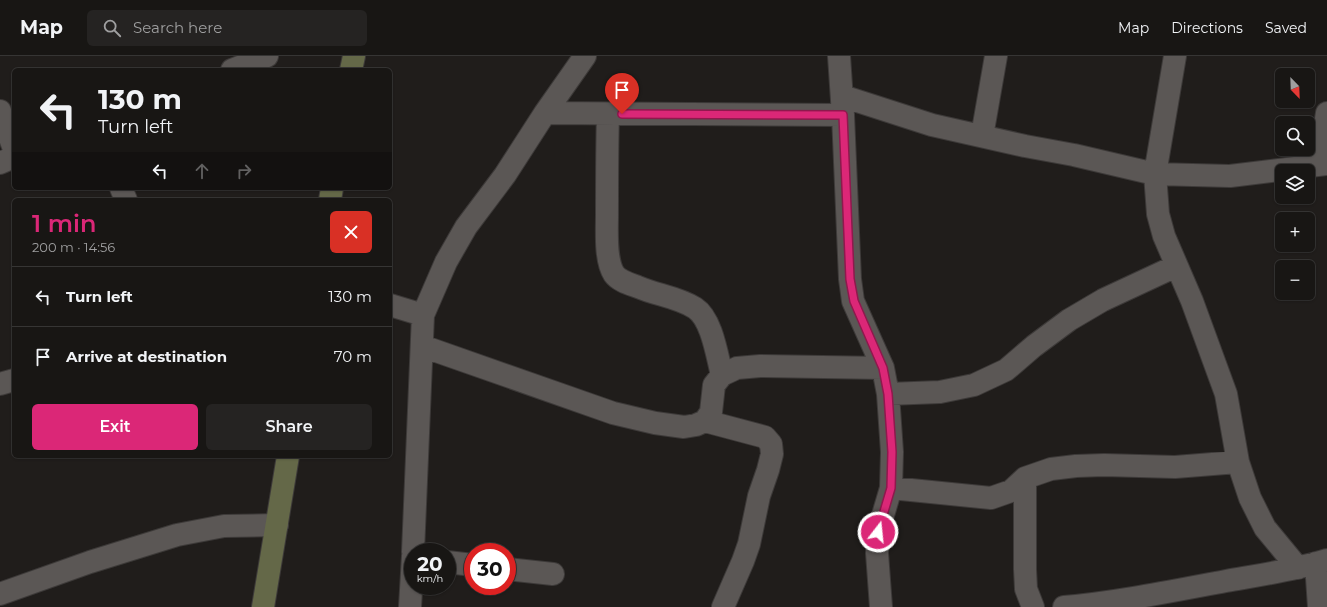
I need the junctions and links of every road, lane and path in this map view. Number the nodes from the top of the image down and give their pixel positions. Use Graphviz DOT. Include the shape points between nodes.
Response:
graph roads {
  1 [pos="267,56"];
  2 [pos="354,56"];
  3 [pos="585,56"];
  4 [pos="839,56"];
  5 [pos="996,56"];
  6 [pos="1176,56"];
  7 [pos="237,68"];
  8 [pos="352,68"];
  9 [pos="843,106"];
  10 [pos="0,112"];
  11 [pos="545,112"];
  12 [pos="1327,113"];
  13 [pos="608,114"];
  14 [pos="982,136"];
  15 [pos="12,144"];
  16 [pos="12,158"];
  17 [pos="0,163"];
  18 [pos="1323,164"];
  19 [pos="1155,174"];
  20 [pos="1176,266"];
  21 [pos="392,306"];
  22 [pos="423,315"];
  23 [pos="422,346"];
  24 [pos="883,368"];
  25 [pos="722,374"];
  26 [pos="12,381"];
  27 [pos="0,384"];
  28 [pos="888,394"];
  29 [pos="705,421"];
  30 [pos="288,458"];
  31 [pos="1238,462"];
  32 [pos="1025,478"];
  33 [pos="891,488"];
  34 [pos="277,524"];
  35 [pos="413,543"];
  36 [pos="1314,564"];
  37 [pos="516,570"];
  38 [pos="553,574"];
  39 [pos="0,594"];
  40 [pos="411,595"];
  41 [pos="263,607"];
  42 [pos="410,607"];
  43 [pos="723,607"];
  44 [pos="881,607"];
  45 [pos="1032,607"];
  46 [pos="1064,607"];
  47 [pos="1319,607"];
  1 -- 7 [label="street"];
  2 -- 8 [label="main road"];
  3 -- 11 [label="street"];
  4 -- 9 [label="street"];
  5 -- 14 [label="street"];
  6 -- 19 [label="street"];
  9 -- 13 [label="street"];
  9 -- 14 [label="street"];
  9 -- 24 [label="street" via="850,279 854,301"];
  10 -- 15 [label="street"];
  11 -- 13 [label="street"];
  11 -- 22 [label="street" via="505,175 466,227 446,262"];
  12 -- 18 [label="street"];
  13 -- 25 [label="street" via="608,256 611,268 615,276 622,280 696,308 709,328"];
  14 -- 19 [label="street"];
  16 -- 17 [label="street"];
  18 -- 19 [label="street" via="1230,176"];
  19 -- 20 [label="street" via="1158,214"];
  20 -- 28 [label="street" via="1103,300 1069,320 1006,370 974,385 940,392"];
  20 -- 31 [label="street" via="1192,301 1226,394"];
  21 -- 22 [label="street"];
  22 -- 23 [label="street"];
  23 -- 29 [label="street" via="613,413 684,427"];
  23 -- 35 [label="street"];
  24 -- 25 [label="street" via="760,366 737,368"];
  24 -- 28 [label="street"];
  25 -- 29 [label="street" via="714,385 711,412"];
  26 -- 27 [label="street"];
  28 -- 33 [label="street" via="892,452"];
  29 -- 43 [label="street" via="765,437 771,444 772,454 759,496 749,544"];
  30 -- 34 [label="main road"];
  31 -- 32 [label="street" via="1175,467 1076,466 1051,469"];
  31 -- 36 [label="street" via="1250,498 1265,528"];
  32 -- 33 [label="street" via="1011,491 991,498"];
  32 -- 45 [label="street" via="1026,589"];
  33 -- 44 [label="street" via="878,532"];
  34 -- 39 [label="street" via="224,526 177,535"];
  34 -- 41 [label="main road"];
  36 -- 46 [label="street" via="1114,602"];
  36 -- 47 [label="street"];
  37 -- 38 [label="street"];
  40 -- 42 [label="street"];
}
